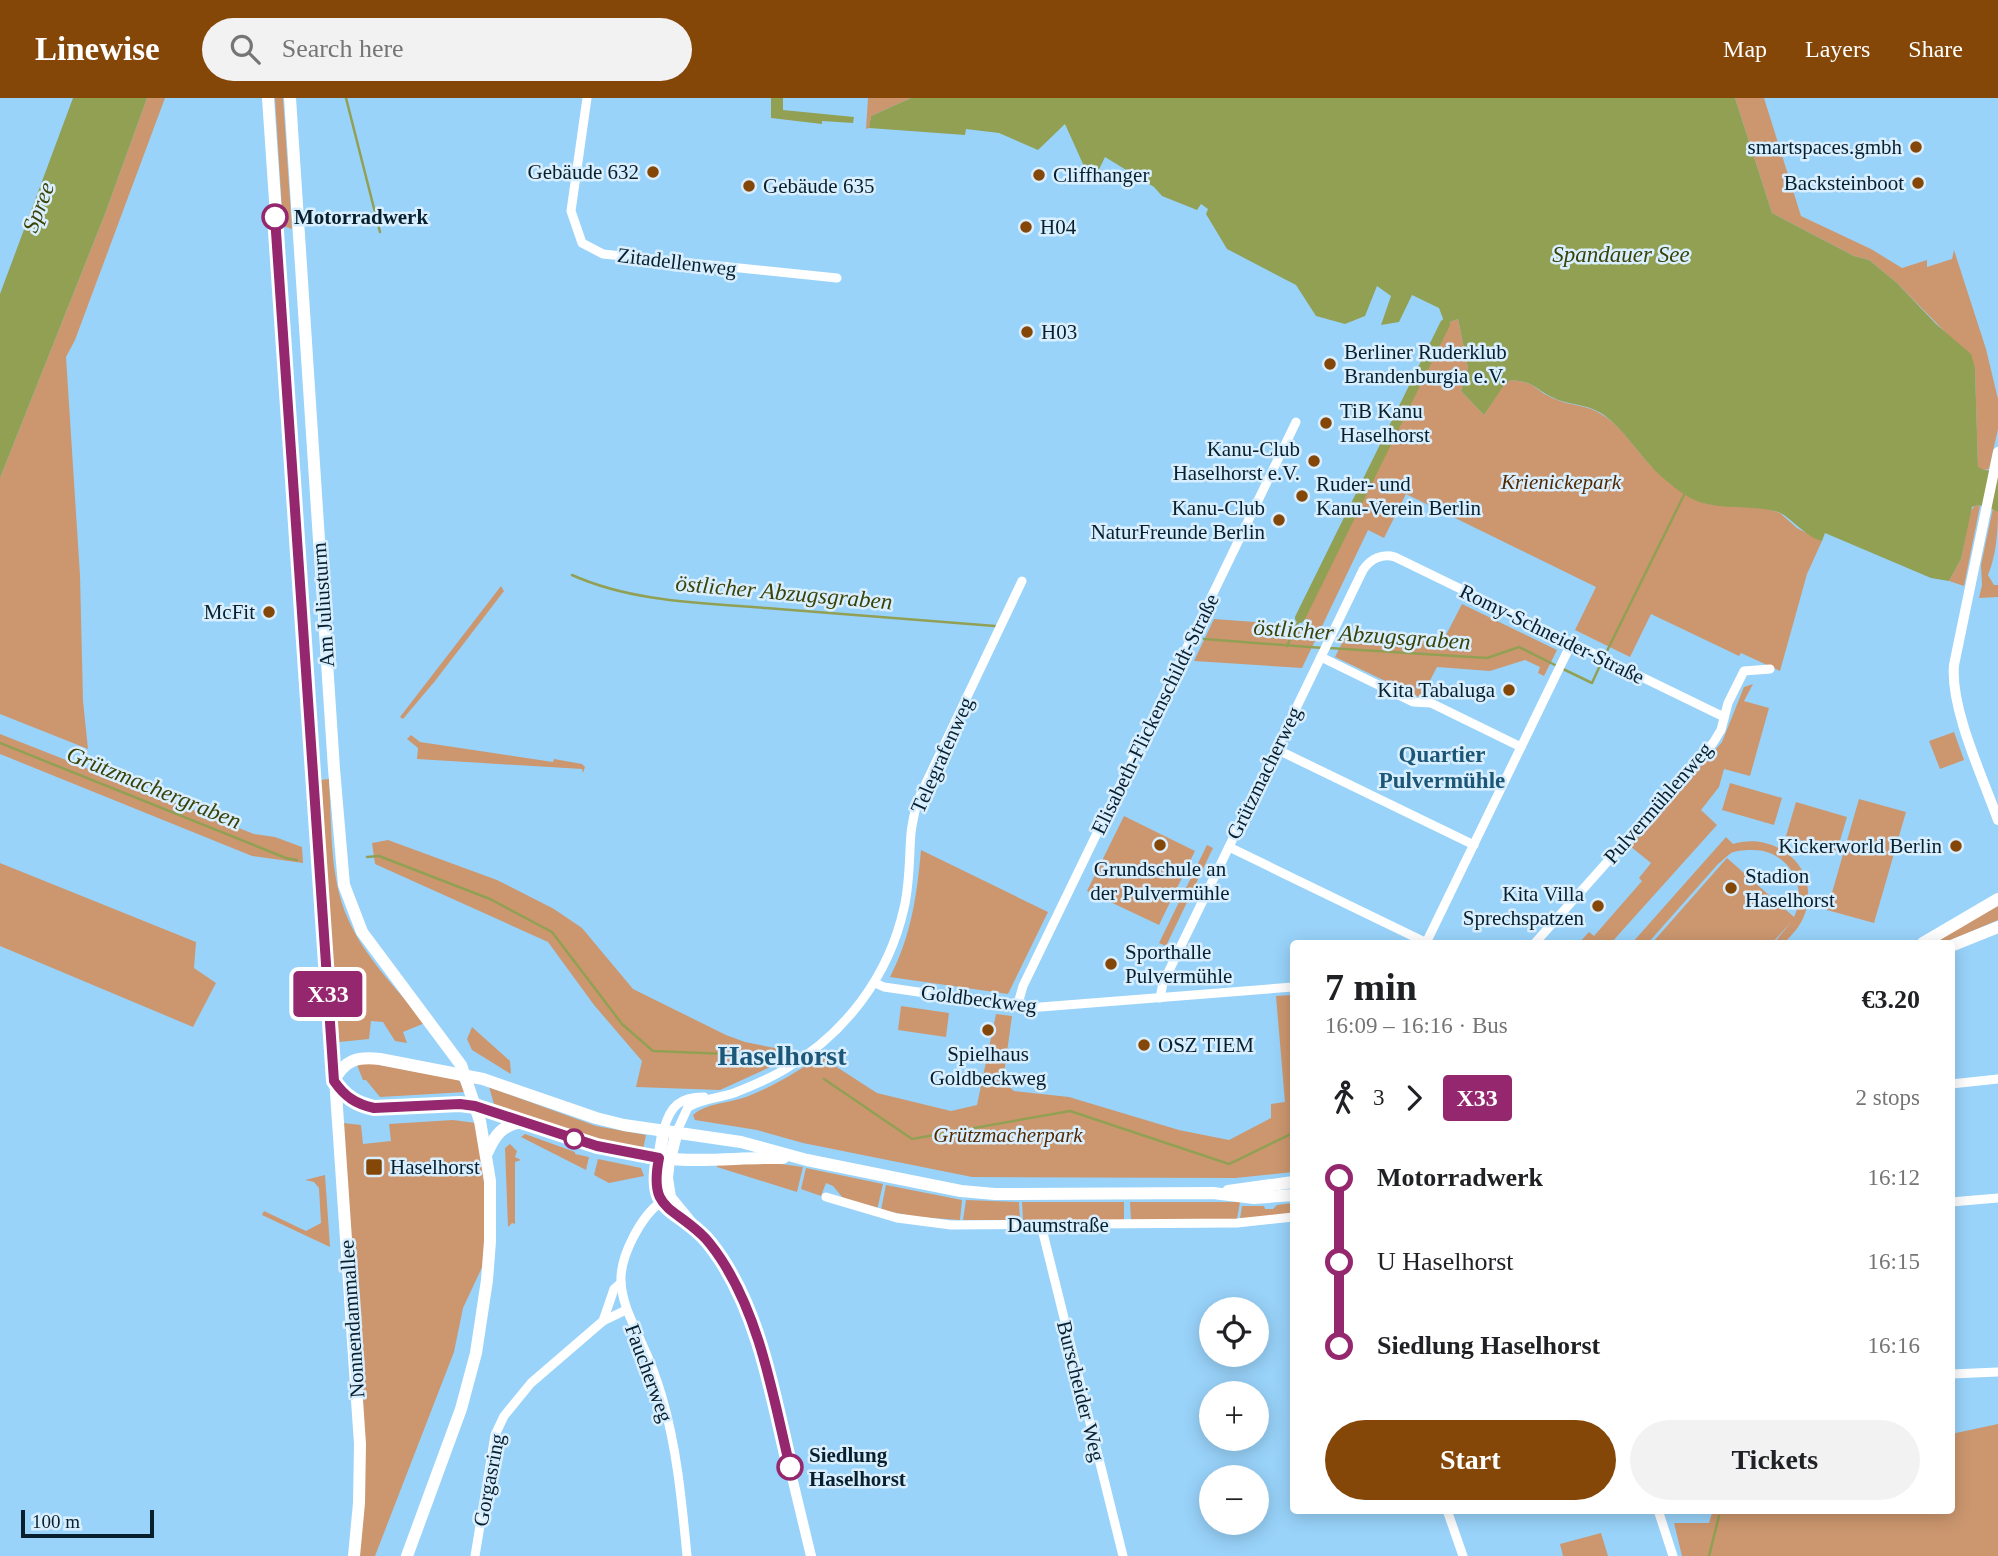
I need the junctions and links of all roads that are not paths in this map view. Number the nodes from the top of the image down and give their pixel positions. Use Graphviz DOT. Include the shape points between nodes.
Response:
graph roads {
  1 [pos="268,98"];
  2 [pos="290,98"];
  3 [pos="587,98"];
  4 [pos="837,278"];
  5 [pos="1296,422"];
  6 [pos="1998,452"];
  7 [pos="1379,556"];
  8 [pos="1023,581"];
  9 [pos="1571,644"];
  10 [pos="1322,654"];
  11 [pos="1770,669"];
  12 [pos="1724,717"];
  13 [pos="1521,747"];
  14 [pos="1276,749"];
  15 [pos="334,769"];
  16 [pos="313,771"];
  17 [pos="1998,820"];
  18 [pos="1474,845"];
  19 [pos="1229,847"];
  20 [pos="1998,899"];
  21 [pos="1998,927"];
  22 [pos="1421,940"];
  23 [pos="1428,940"];
  24 [pos="1538,940"];
  25 [pos="1928,940"];
  26 [pos="1955,944"];
  27 [pos="875,983"];
  28 [pos="1290,987"];
  29 [pos="1160,998"];
  30 [pos="1017,1007"];
  31 [pos="464,1075"];
  32 [pos="1998,1079"];
  33 [pos="334,1081"];
  34 [pos="1955,1084"];
  35 [pos="475,1106"];
  36 [pos="526,1122"];
  37 [pos="671,1130"];
  38 [pos="486,1153"];
  39 [pos="664,1158"];
  40 [pos="801,1158"];
  41 [pos="1290,1182"];
  42 [pos="1213,1194"];
  43 [pos="1290,1195"];
  44 [pos="827,1196"];
  45 [pos="1998,1198"];
  46 [pos="661,1202"];
  47 [pos="1955,1202"];
  48 [pos="1290,1217"];
  49 [pos="1041,1225"];
  50 [pos="700,1233"];
  51 [pos="621,1283"];
  52 [pos="626,1310"];
  53 [pos="603,1321"];
  54 [pos="1998,1372"];
  55 [pos="1955,1374"];
  56 [pos="1448,1514"];
  57 [pos="1659,1514"];
  58 [pos="354,1556"];
  59 [pos="407,1556"];
  60 [pos="475,1556"];
  61 [pos="687,1556"];
  62 [pos="811,1556"];
  63 [pos="1123,1556"];
  64 [pos="1463,1556"];
  65 [pos="1673,1556"];
  1 -- 16 [label="main road, Am Juliusturm"];
  2 -- 15 [label="main road, Am Juliusturm"];
  3 -- 4 [label="street, Zitadellenweg" via="571,211 582,243 603,254"];
  5 -- 30 [label="street, Elisabeth-Flickenschildt-Straße" via="1023,986"];
  6 -- 17 [label="street" via="1952,684"];
  7 -- 9 [label="street, Romy-Schneider-Straße" via="1395,557"];
  7 -- 10 [label="street, Grützmacherweg" via="1367,563"];
  8 -- 27 [label="street, Telegrafenweg" via="917,802 905,907"];
  9 -- 12 [label="street, Romy-Schneider-Straße"];
  9 -- 13 [label="street"];
  10 -- 13 [label="street" via="1413,702 1431,703"];
  10 -- 14 [label="street, Grützmacherweg"];
  11 -- 12 [label="street, Pulvermühlenweg" via="1744,670"];
  12 -- 24 [label="street, Pulvermühlenweg" via="1713,743"];
  13 -- 18 [label="street"];
  14 -- 18 [label="street"];
  14 -- 19 [label="street, Grützmacherweg"];
  15 -- 16 [label="main road"];
  15 -- 31 [label="main road, Am Juliusturm" via="344,885 362,932 448,1045"];
  16 -- 33 [label="main road, Am Juliusturm"];
  18 -- 23 [label="street"];
  19 -- 22 [label="street"];
  19 -- 29 [label="street, Grützmacherweg" via="1163,983"];
  20 -- 25 [label="main road"];
  21 -- 26 [label="main road"];
  27 -- 30 [label="street, Goldbeckweg"];
  27 -- 37 [label="street, Telegrafenweg" via="849,1017 809,1053 766,1079 688,1107"];
  28 -- 29 [label="street, Goldbeckweg"];
  29 -- 30 [label="street, Goldbeckweg"];
  31 -- 33 [label="main road, Daumstraße" via="364,1057 345,1064"];
  31 -- 35 [label="main road, Am Juliusturm"];
  31 -- 37 [label="main road, Daumstraße" via="596,1118"];
  32 -- 34 [label="street"];
  33 -- 35 [label="main road, Daumstraße" via="349,1098 374,1108"];
  33 -- 58 [label="main road, Nonnendammallee" via="360,1444"];
  35 -- 36 [label="main road, Daumstraße"];
  35 -- 38 [label="main road"];
  36 -- 38 [label="main road" via="501,1130"];
  36 -- 39 [label="main road, Daumstraße" via="597,1146"];
  37 -- 39 [label="main road"];
  37 -- 40 [label="main road, Daumstraße"];
  38 -- 59 [label="main road" via="490,1241 475,1353 461,1409"];
  39 -- 40 [label="main road, Daumstraße"];
  39 -- 46 [label="street" via="656,1184"];
  39 -- 50 [label="street" via="671,1197"];
  40 -- 42 [label="main road, Daumstraße" via="966,1192"];
  41 -- 42 [label="main road, Daumstraße"];
  42 -- 43 [label="main road, Daumstraße"];
  44 -- 49 [label="street, Daumstraße" via="910,1221"];
  45 -- 47 [label="street"];
  46 -- 50 [label="street"];
  46 -- 51 [label="street, Faucherweg" via="632,1239"];
  48 -- 49 [label="street, Daumstraße" via="1237,1223"];
  49 -- 63 [label="street, Burscheider Weg"];
  50 -- 62 [label="street" via="729,1271 749,1315"];
  51 -- 52 [label="street, Faucherweg"];
  51 -- 53 [label="street, Gorgasring" via="614,1289"];
  52 -- 53 [label="street, Gorgasring"];
  52 -- 61 [label="street, Faucherweg" via="652,1368 668,1423"];
  53 -- 60 [label="street, Gorgasring" via="531,1383 504,1416 495,1435"];
  54 -- 55 [label="street"];
  56 -- 64 [label="street"];
  57 -- 65 [label="street"];
}
